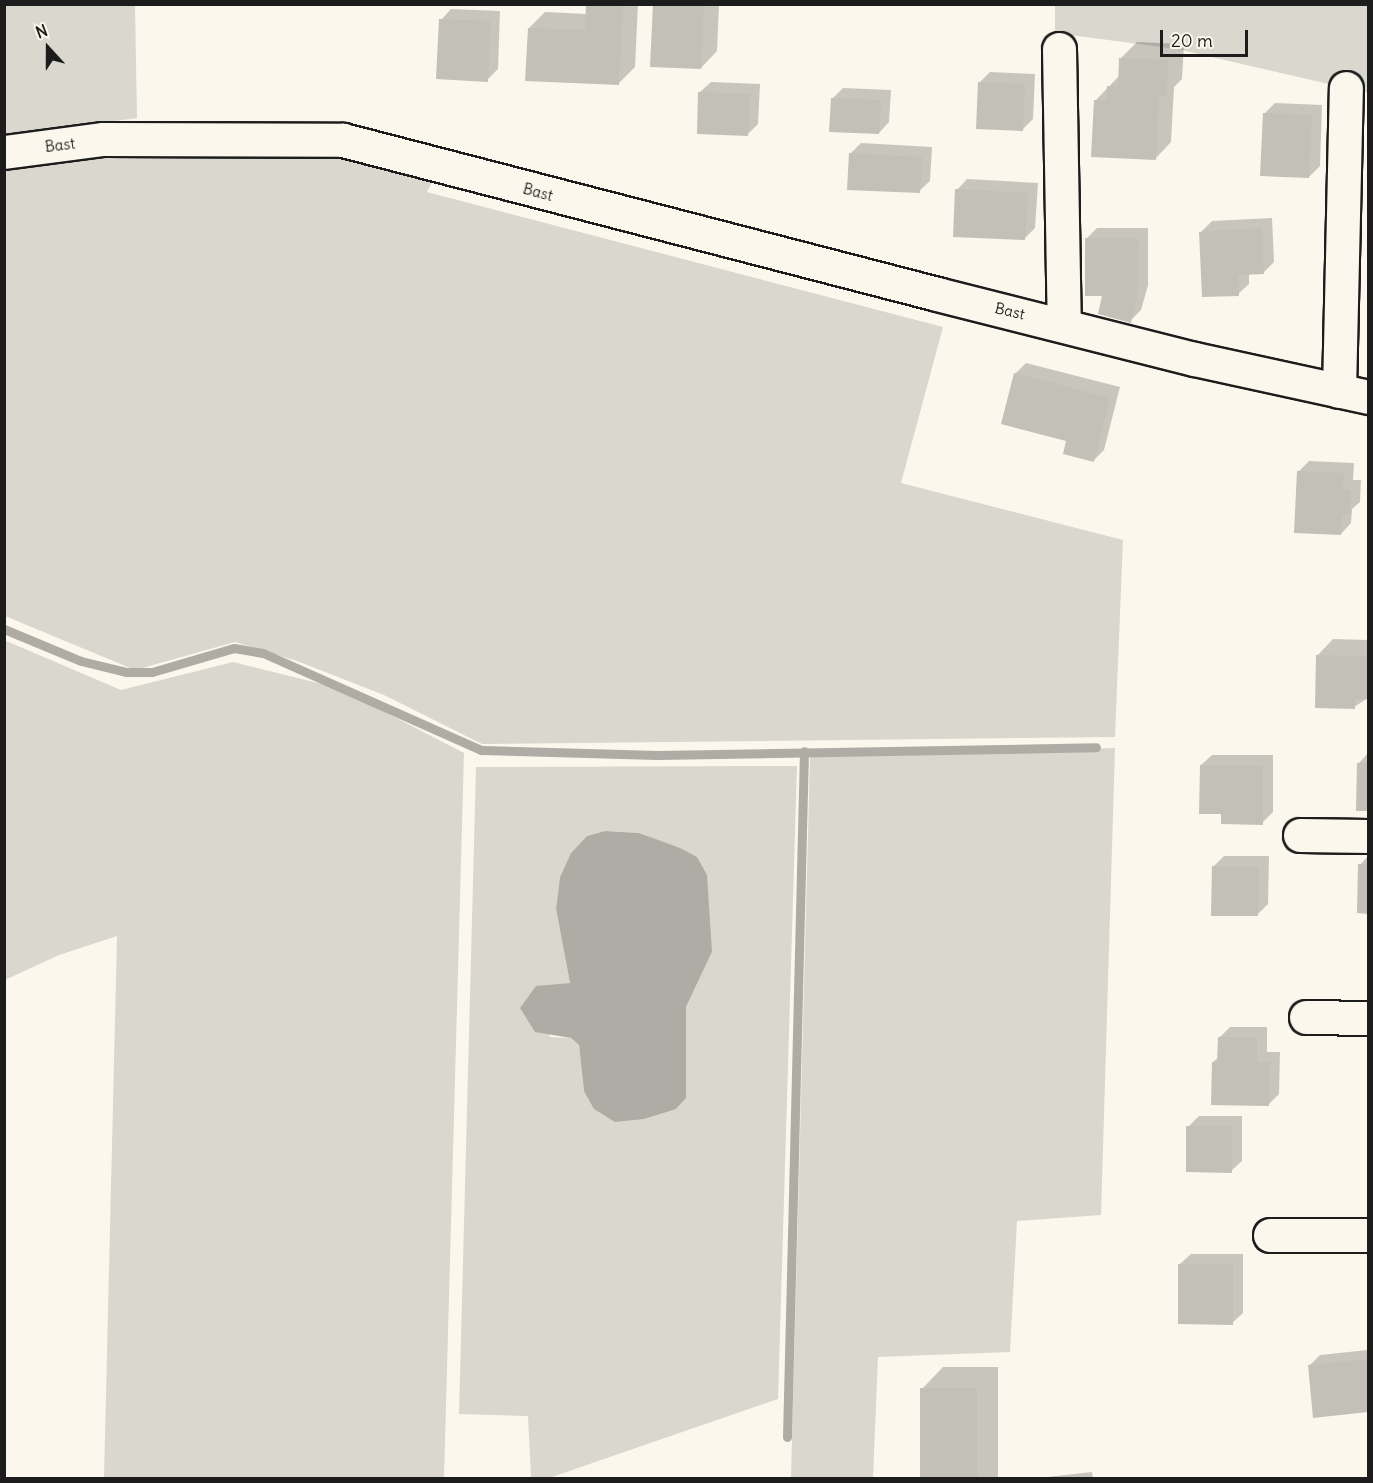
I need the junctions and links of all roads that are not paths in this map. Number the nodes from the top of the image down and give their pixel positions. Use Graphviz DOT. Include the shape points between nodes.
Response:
graph roads {
  1 [pos="1059,50"];
  2 [pos="1346,88"];
  3 [pos="4,152"];
  4 [pos="1064,323"];
  5 [pos="1354,394"];
  6 [pos="1300,835"];
  7 [pos="1368,836"];
  8 [pos="1306,1017"];
  9 [pos="1368,1018"];
  10 [pos="1270,1235"];
  11 [pos="1368,1235"];
  1 -- 4 [label="street"];
  2 -- 5 [label="street, Bast"];
  3 -- 4 [label="street, Bast" via="104,139 343,140 937,294"];
  4 -- 5 [label="street, Bast" via="1194,358"];
  6 -- 7 [label="street"];
  8 -- 9 [label="street"];
  10 -- 11 [label="street"];
}
